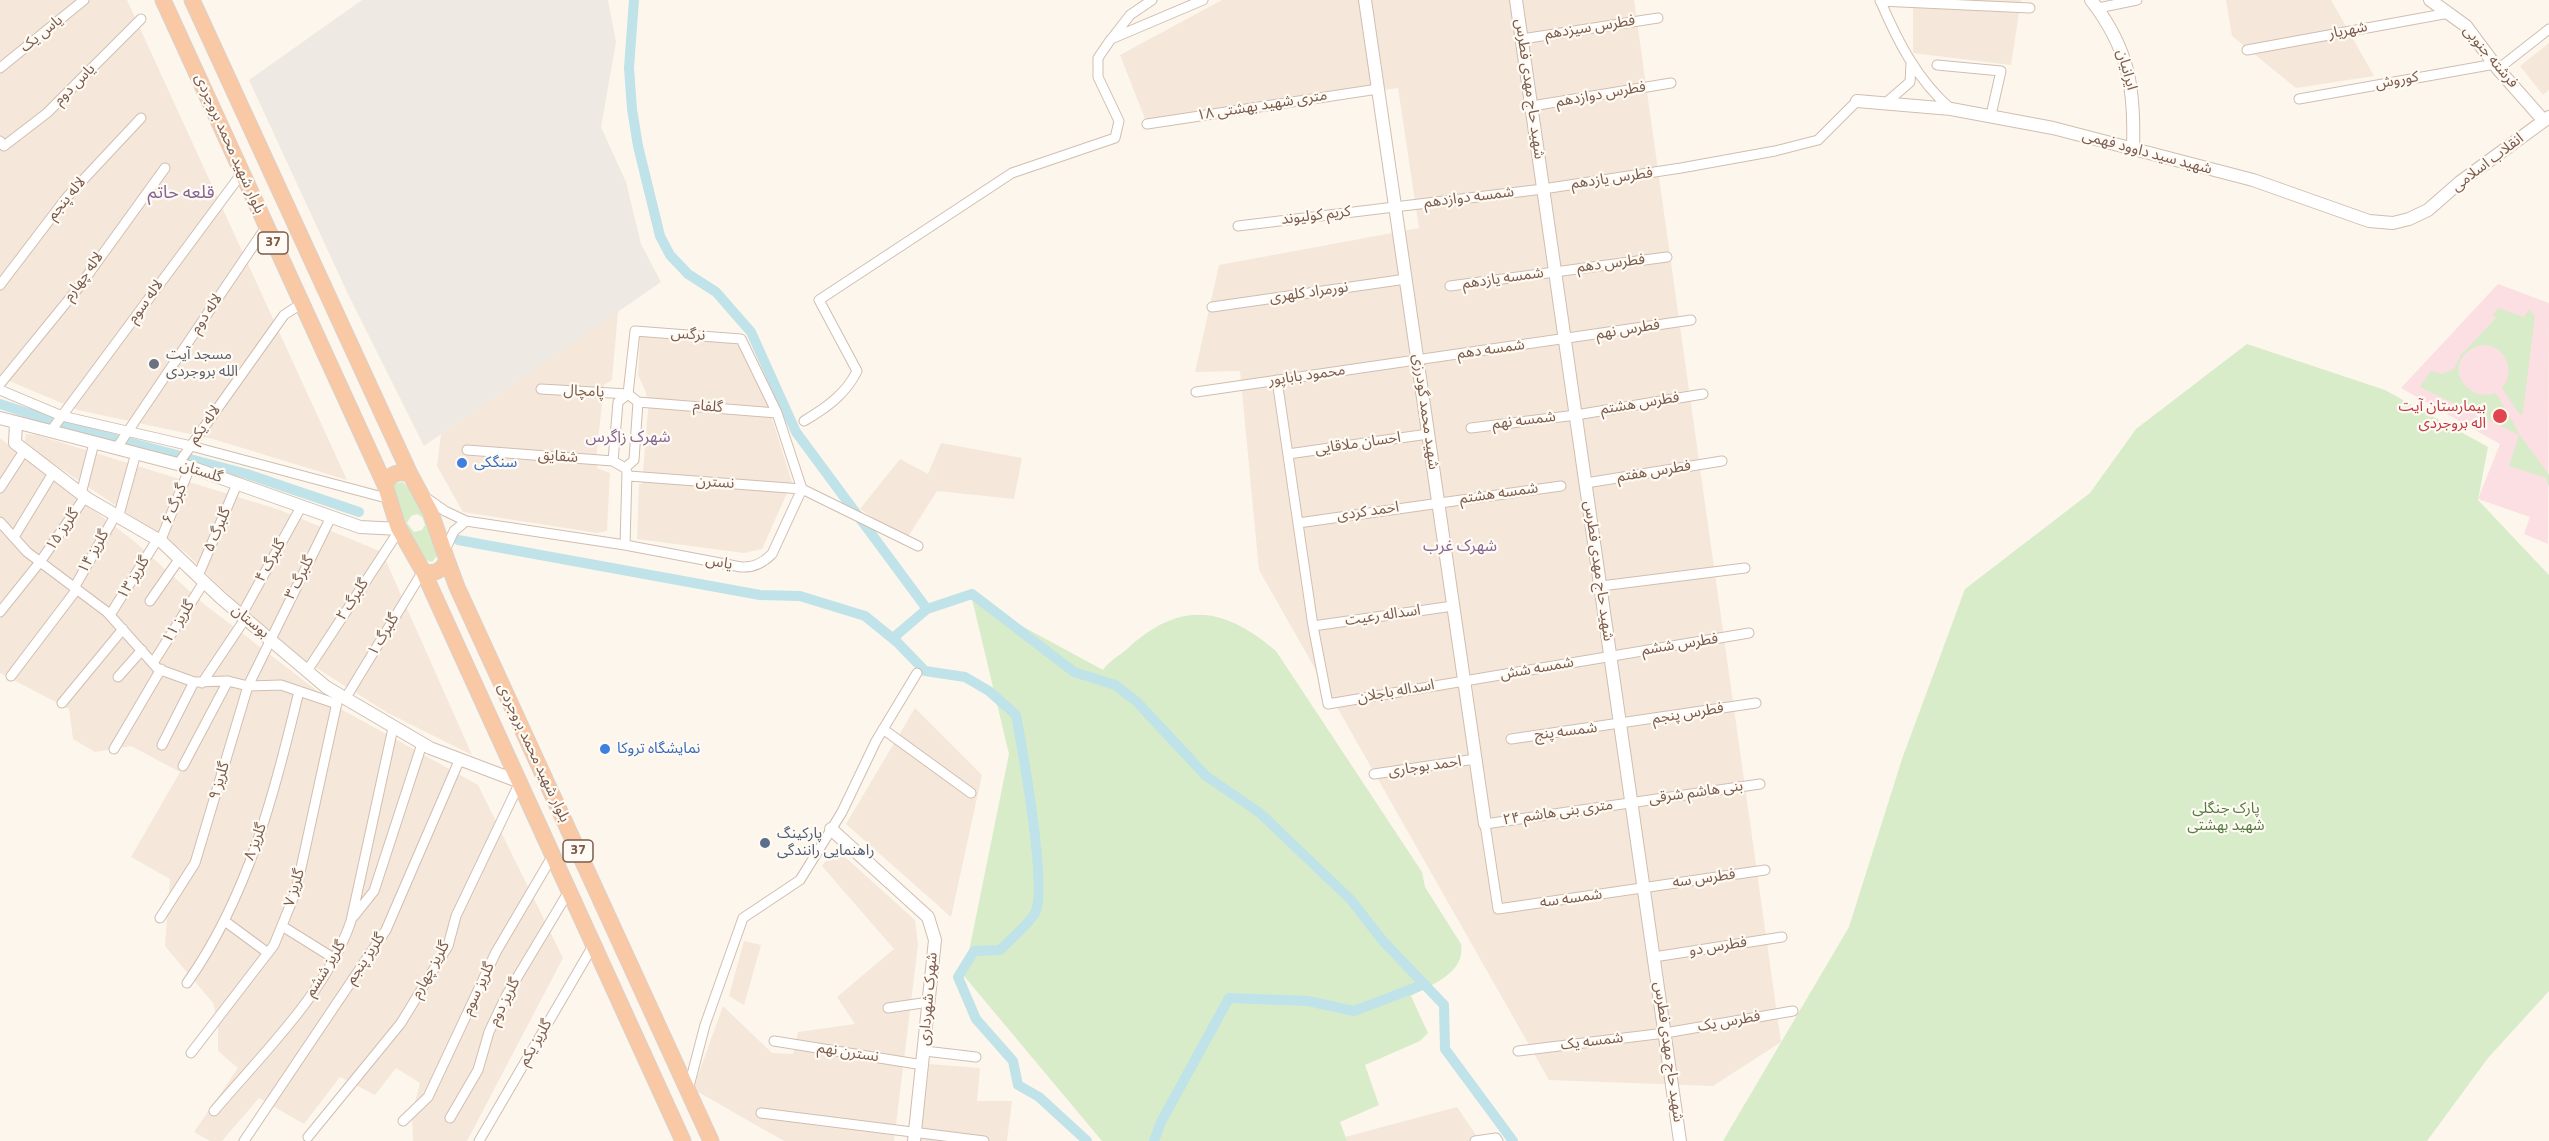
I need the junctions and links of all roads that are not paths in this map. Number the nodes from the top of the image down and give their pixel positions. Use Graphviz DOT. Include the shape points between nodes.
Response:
graph roads {
  1 [pos="84,0"];
  2 [pos="163,0"];
  3 [pos="192,0"];
  4 [pos="1152,0"];
  5 [pos="1203,0"];
  6 [pos="1365,0"];
  7 [pos="1516,0"];
  8 [pos="2137,0"];
  9 [pos="2430,0"];
  10 [pos="1880,1"];
  11 [pos="2094,4"];
  12 [pos="2030,8"];
  13 [pos="2449,13"];
  14 [pos="1658,18"];
  15 [pos="141,19"];
  16 [pos="2549,29"];
  17 [pos="1111,39"];
  18 [pos="1522,39"];
  19 [pos="2247,50"];
  20 [pos="1911,61"];
  21 [pos="1937,66"];
  22 [pos="2496,66"];
  23 [pos="0,68"];
  24 [pos="1671,83"];
  25 [pos="1378,89"];
  26 [pos="2299,99"];
  27 [pos="1857,101"];
  28 [pos="1887,102"];
  29 [pos="1532,106"];
  30 [pos="1951,108"];
  31 [pos="1991,115"];
  32 [pos="141,118"];
  33 [pos="2547,119"];
  34 [pos="1147,124"];
  35 [pos="2,143"];
  36 [pos="2133,149"];
  37 [pos="165,168"];
  38 [pos="242,173"];
  39 [pos="1544,189"];
  40 [pos="1395,207"];
  41 [pos="2428,210"];
  42 [pos="1238,226"];
  43 [pos="266,227"];
  44 [pos="1667,257"];
  45 [pos="1555,271"];
  46 [pos="1406,279"];
  47 [pos="0,285"];
  48 [pos="1450,286"];
  49 [pos="301,304"];
  50 [pos="1212,307"];
  51 [pos="1691,320"];
  52 [pos="1565,340"];
  53 [pos="1418,360"];
  54 [pos="1278,381"];
  55 [pos="0,384"];
  56 [pos="542,389"];
  57 [pos="0,390"];
  58 [pos="1196,392"];
  59 [pos="627,394"];
  60 [pos="1703,394"];
  61 [pos="638,402"];
  62 [pos="777,413"];
  63 [pos="1576,415"];
  64 [pos="62,416"];
  65 [pos="0,418"];
  66 [pos="804,421"];
  67 [pos="16,423"];
  68 [pos="1471,428"];
  69 [pos="50,432"];
  70 [pos="129,432"];
  71 [pos="1428,434"];
  72 [pos="94,443"];
  73 [pos="191,446"];
  74 [pos="116,448"];
  75 [pos="467,450"];
  76 [pos="24,451"];
  77 [pos="136,453"];
  78 [pos="1288,454"];
  79 [pos="613,461"];
  80 [pos="1722,461"];
  81 [pos="184,466"];
  82 [pos="627,472"];
  83 [pos="53,473"];
  84 [pos="410,474"];
  85 [pos="1586,483"];
  86 [pos="237,484"];
  87 [pos="1561,486"];
  88 [pos="0,488"];
  89 [pos="802,489"];
  90 [pos="387,492"];
  91 [pos="420,493"];
  92 [pos="83,495"];
  93 [pos="1438,502"];
  94 [pos="301,507"];
  95 [pos="117,517"];
  96 [pos="331,517"];
  97 [pos="466,521"];
  98 [pos="0,522"];
  99 [pos="1298,523"];
  100 [pos="400,529"];
  101 [pos="14,537"];
  102 [pos="159,541"];
  103 [pos="625,545"];
  104 [pos="918,546"];
  105 [pos="446,556"];
  106 [pos="180,558"];
  107 [pos="40,562"];
  108 [pos="1745,568"];
  109 [pos="423,571"];
  110 [pos="201,579"];
  111 [pos="1601,586"];
  112 [pos="75,589"];
  113 [pos="150,601"];
  114 [pos="1454,606"];
  115 [pos="0,612"];
  116 [pos="110,615"];
  117 [pos="243,617"];
  118 [pos="1313,626"];
  119 [pos="123,629"];
  120 [pos="1749,633"];
  121 [pos="270,639"];
  122 [pos="142,650"];
  123 [pos="1611,656"];
  124 [pos="153,663"];
  125 [pos="161,669"];
  126 [pos="307,671"];
  127 [pos="917,673"];
  128 [pos="11,676"];
  129 [pos="118,677"];
  130 [pos="228,681"];
  131 [pos="1464,681"];
  132 [pos="198,683"];
  133 [pos="248,686"];
  134 [pos="299,691"];
  135 [pos="340,699"];
  136 [pos="62,703"];
  137 [pos="1756,703"];
  138 [pos="1621,725"];
  139 [pos="393,728"];
  140 [pos="883,729"];
  141 [pos="1511,739"];
  142 [pos="422,744"];
  143 [pos="162,745"];
  144 [pos="114,749"];
  145 [pos="1476,759"];
  146 [pos="459,761"];
  147 [pos="183,766"];
  148 [pos="1374,774"];
  149 [pos="520,782"];
  150 [pos="1760,784"];
  151 [pos="971,793"];
  152 [pos="1632,802"];
  153 [pos="1485,824"];
  154 [pos="831,829"];
  155 [pos="553,855"];
  156 [pos="1765,870"];
  157 [pos="1644,888"];
  158 [pos="569,891"];
  159 [pos="352,917"];
  160 [pos="160,918"];
  161 [pos="226,922"];
  162 [pos="282,926"];
  163 [pos="1782,937"];
  164 [pos="594,944"];
  165 [pos="268,953"];
  166 [pos="1654,957"];
  167 [pos="335,959"];
  168 [pos="187,983"];
  169 [pos="929,1002"];
  170 [pos="888,1008"];
  171 [pos="1793,1011"];
  172 [pos="1665,1034"];
  173 [pos="774,1041"];
  174 [pos="925,1051"];
  175 [pos="1518,1051"];
  176 [pos="191,1053"];
  177 [pos="976,1058"];
  178 [pos="922,1065"];
  179 [pos="688,1090"];
  180 [pos="214,1111"];
  181 [pos="761,1113"];
  182 [pos="450,1118"];
  183 [pos="403,1121"];
  184 [pos="308,1137"];
  185 [pos="914,1138"];
  186 [pos="244,1141"];
  187 [pos="479,1141"];
  188 [pos="683,1141"];
  189 [pos="711,1141"];
  190 [pos="984,1141"];
  191 [pos="1475,1141"];
  192 [pos="1498,1141"];
  193 [pos="1680,1141"];
  1 -- 23 [label="street, یاس یک"];
  2 -- 38 [label="highway, بلوار شهید محمد بروجردی / 37"];
  3 -- 84 [label="highway, بلوار شهید محمد بروجردی / 37"];
  4 -- 17 [label="street" via="1130,15"];
  5 -- 17 [label="street"];
  6 -- 25 [label="street, شهید محمد گودرزی"];
  7 -- 18 [label="street, شهید حاج مهدی فطرس"];
  8 -- 11 [label="street"];
  9 -- 13 [label="street, فرشته جنوبی"];
  10 -- 12 [label="street"];
  10 -- 20 [label="street"];
  11 -- 36 [label="street, ایرانیان" via="2109,22 2129,70 2134,108"];
  13 -- 19 [label="street, شهریار"];
  13 -- 22 [label="street, فرشته جنوبی" via="2466,26"];
  14 -- 18 [label="street, فطرس سیزدهم"];
  15 -- 35 [label="street, یاس دوم" via="46,113"];
  16 -- 22 [label="street"];
  17 -- 66 [label="street" via="1098,58 1098,77 1119,122 1115,138 1012,173 819,300 858,370 849,388"];
  18 -- 29 [label="street, شهید حاج مهدی فطرس"];
  20 -- 28 [label="street" via="1910,82"];
  20 -- 30 [label="street" via="1933,93"];
  21 -- 31 [label="street" via="2001,71"];
  22 -- 26 [label="street, کوروش"];
  22 -- 33 [label="street, فرشته جنوبی"];
  24 -- 29 [label="street, فطرس دوازدهم"];
  25 -- 34 [label="street, ۱۸ متری شهید بهشتی"];
  25 -- 40 [label="street, شهید محمد گودرزی"];
  27 -- 28 [label="street, شهید سید داوود فهمی"];
  27 -- 39 [label="street, فطرس یازدهم" via="1818,140 1681,168"];
  28 -- 30 [label="street, شهید سید داوود فهمی"];
  29 -- 39 [label="street, شهید حاج مهدی فطرس"];
  30 -- 31 [label="street, شهید سید داوود فهمی"];
  31 -- 36 [label="street, شهید سید داوود فهمی"];
  32 -- 47 [label="street, لاله پنجم" via="67,197"];
  33 -- 41 [label="street, انقلاب اسلامی"];
  36 -- 41 [label="street, شهید سید داوود فهمی" via="2253,180 2369,221 2393,223"];
  37 -- 55 [label="street, لاله چهارم" via="79,287"];
  38 -- 43 [label="highway, بلوار شهید محمد بروجردی / 37"];
  38 -- 64 [label="street, لاله سوم"];
  39 -- 40 [label="street, شمسه دوازدهم"];
  39 -- 45 [label="street, شهید حاج مهدی فطرس"];
  40 -- 42 [label="street, کریم کولیوند"];
  40 -- 46 [label="street, شهید محمد گودرزی"];
  43 -- 49 [label="highway, بلوار شهید محمد بروجردی / 37"];
  43 -- 70 [label="street, لاله دوم"];
  44 -- 45 [label="street, فطرس دهم"];
  45 -- 48 [label="street, شمسه یازدهم"];
  45 -- 52 [label="street, شهید حاج مهدی فطرس"];
  46 -- 50 [label="street, نورمراد کلهری"];
  46 -- 53 [label="street, شهید محمد گودرزی"];
  49 -- 73 [label="street, لاله یکم" via="284,315"];
  49 -- 90 [label="highway, بلوار شهید محمد بروجردی / 37"];
  51 -- 52 [label="street, فطرس نهم"];
  52 -- 53 [label="street, شمسه دهم"];
  52 -- 63 [label="street, شهید حاج مهدی فطرس"];
  53 -- 54 [label="street, محمود باباپور"];
  53 -- 71 [label="street, شهید محمد گودرزی"];
  54 -- 58 [label="street, محمود باباپور"];
  54 -- 78 [label="street"];
  56 -- 59 [label="street, پامچال"];
  57 -- 64 [label="street, گلستان"];
  59 -- 61 [label="street"];
  59 -- 62 [label="street, نرگس" via="635,331 741,339"];
  59 -- 79 [label="street" via="618,402"];
  60 -- 63 [label="street, فطرس هشتم"];
  61 -- 62 [label="street, گلفام"];
  61 -- 82 [label="street" via="634,460"];
  62 -- 89 [label="street"];
  63 -- 68 [label="street, شمسه نهم"];
  63 -- 85 [label="street, شهید حاج مهدی فطرس"];
  64 -- 69 [label="street, لاله سوم"];
  64 -- 70 [label="street, گلستان"];
  65 -- 67 [label="street, گلستان"];
  67 -- 69 [label="street, گلستان"];
  67 -- 76 [label="street" via="15,443"];
  69 -- 72 [label="street, گلستان"];
  70 -- 73 [label="street, گلستان"];
  70 -- 74 [label="street, لاله دوم"];
  71 -- 78 [label="street, احسان ملاقایی"];
  71 -- 93 [label="street, شهید محمد گودرزی"];
  72 -- 74 [label="street, گلستان"];
  72 -- 92 [label="street"];
  73 -- 81 [label="street, لاله یکم"];
  73 -- 90 [label="street, گلستان"];
  74 -- 77 [label="street, گلستان"];
  75 -- 79 [label="street, شقایق"];
  76 -- 83 [label="street, بوستان"];
  76 -- 88 [label="street"];
  77 -- 81 [label="street, گلستان"];
  77 -- 95 [label="street, گلریز ۱۴"];
  78 -- 99 [label="street"];
  79 -- 82 [label="street"];
  80 -- 85 [label="street, فطرس هفتم"];
  81 -- 86 [label="street, گلستان"];
  81 -- 102 [label="street, گبرگ ۶"];
  82 -- 89 [label="street, نسترن"];
  82 -- 103 [label="street"];
  83 -- 92 [label="street, بوستان"];
  83 -- 101 [label="street"];
  84 -- 90 [label="highway" via="393,474"];
  84 -- 91 [label="highway, 37"];
  85 -- 111 [label="street, شهید حاج مهدی فطرس"];
  86 -- 94 [label="street, گلستان"];
  86 -- 110 [label="street, گلبرگ ۵"];
  87 -- 93 [label="street, شمسه هشتم"];
  89 -- 103 [label="street, یاس" via="772,554 750,568"];
  89 -- 104 [label="street"];
  90 -- 100 [label="highway, 37"];
  91 -- 97 [label="street, یاس"];
  91 -- 105 [label="highway, 37"];
  92 -- 95 [label="street, بوستان"];
  92 -- 107 [label="street, گلریز ۱۵"];
  93 -- 99 [label="street, احمد کردی"];
  93 -- 114 [label="street, شهید محمد گودرزی"];
  94 -- 96 [label="street, گلستان"];
  94 -- 117 [label="street, گلبرگ ۴"];
  95 -- 102 [label="street, بوستان"];
  95 -- 112 [label="street, گلریز ۱۴"];
  96 -- 100 [label="street, گلستان" via="360,527"];
  96 -- 121 [label="street, گلبرگ ۳"];
  97 -- 103 [label="street, یاس"];
  97 -- 105 [label="street" via="454,531"];
  98 -- 101 [label="street"];
  99 -- 118 [label="street"];
  100 -- 109 [label="highway, 37"];
  100 -- 126 [label="street, گلبرگ ۲"];
  101 -- 107 [label="street"];
  102 -- 106 [label="street, بوستان"];
  102 -- 116 [label="street, گلریز ۱۳"];
  105 -- 109 [label="highway" via="439,571"];
  105 -- 179 [label="highway, بلوار شهید محمد بروجردی / 37"];
  106 -- 110 [label="street, بوستان"];
  106 -- 113 [label="street"];
  107 -- 112 [label="street"];
  107 -- 115 [label="street, گلریز ۱۵"];
  108 -- 111 [label="street"];
  109 -- 135 [label="street, گلبرگ ۱"];
  109 -- 149 [label="highway, بلوار شهید محمد بروجردی / 37"];
  110 -- 117 [label="street, بوستان"];
  110 -- 124 [label="street, گلریز ۱۱"];
  111 -- 123 [label="street, شهید حاج مهدی فطرس"];
  112 -- 116 [label="street"];
  112 -- 128 [label="street, گلریز ۱۴"];
  114 -- 118 [label="street, اسداله رعیت"];
  114 -- 131 [label="street, شهید محمد گودرزی"];
  116 -- 119 [label="street"];
  117 -- 121 [label="street, بوستان"];
  117 -- 132 [label="street, گلبرگ ۴"];
  118 -- 131 [label="street, اسداله باجلان" via="1328,704"];
  119 -- 122 [label="street"];
  119 -- 136 [label="street"];
  120 -- 123 [label="street, فطرس ششم"];
  121 -- 126 [label="street, بوستان"];
  121 -- 133 [label="street, گلریز ۹"];
  122 -- 124 [label="street"];
  122 -- 129 [label="street"];
  123 -- 131 [label="street, شمسه شش"];
  123 -- 138 [label="street, شهید حاج مهدی فطرس"];
  124 -- 125 [label="street"];
  125 -- 132 [label="street"];
  125 -- 144 [label="street"];
  126 -- 135 [label="street, بوستان"];
  127 -- 140 [label="street"];
  130 -- 132 [label="street"];
  130 -- 133 [label="street"];
  130 -- 147 [label="street"];
  131 -- 145 [label="street, شهید محمد گودرزی"];
  132 -- 143 [label="street, گلبرگ ۴"];
  133 -- 134 [label="street" via="281,685"];
  133 -- 160 [label="street, گلریز ۹" via="195,863"];
  134 -- 135 [label="street"];
  134 -- 161 [label="street, گلریز ۸" via="259,836"];
  135 -- 139 [label="street, بوستان"];
  135 -- 162 [label="street, گلریز ۷" via="296,891"];
  137 -- 138 [label="street, فطرس پنجم"];
  138 -- 141 [label="street, شمسه پنج"];
  138 -- 152 [label="street, شهید حاج مهدی فطرس"];
  139 -- 142 [label="street, بوستان"];
  139 -- 159 [label="street, گلریز ششم"];
  140 -- 151 [label="street"];
  140 -- 154 [label="street"];
  142 -- 146 [label="street, بوستان"];
  142 -- 159 [label="street" via="374,891"];
  145 -- 148 [label="street, احمد بوجاری"];
  145 -- 153 [label="street, شهید محمد گودرزی"];
  146 -- 149 [label="street, بوستان"];
  146 -- 186 [label="street, گلریز پنجم" via="386,930"];
  149 -- 155 [label="highway, بلوار شهید محمد بروجردی / 37"];
  149 -- 184 [label="street, گلریز چهارم" via="456,916 448,946 401,1023"];
  150 -- 152 [label="street, بنی هاشم شرقی"];
  152 -- 153 [label="street, ۲۴ متری بنی هاشم"];
  152 -- 157 [label="street, شهید حاج مهدی فطرس"];
  153 -- 157 [label="street, شمسه سه" via="1498,909"];
  154 -- 169 [label="street, شهرک شهرداری" via="928,917 935,940"];
  154 -- 179 [label="street" via="800,880 743,918 705,1025"];
  155 -- 158 [label="highway, بلوار شهید محمد بروجردی / 37"];
  155 -- 183 [label="street, گلریز سوم" via="496,952 428,1097"];
  156 -- 157 [label="street, فطرس سه"];
  157 -- 166 [label="street, شهید حاج مهدی فطرس"];
  158 -- 164 [label="highway, بلوار شهید محمد بروجردی / 37"];
  158 -- 182 [label="street, گلریز دوم" via="506,996 489,1032 478,1070"];
  159 -- 167 [label="street, گلریز ششم"];
  161 -- 165 [label="street"];
  161 -- 168 [label="street, گلریز ۸"];
  162 -- 165 [label="street, گلریز ۷"];
  162 -- 167 [label="street"];
  163 -- 166 [label="street, فطرس دو"];
  164 -- 187 [label="street, گلریز یکم"];
  164 -- 188 [label="highway, بلوار شهید محمد بروجردی / 37"];
  165 -- 176 [label="street, گلریز ۷"];
  166 -- 172 [label="street, شهید حاج مهدی فطرس"];
  167 -- 180 [label="street, گلریز ششم" via="316,989"];
  169 -- 170 [label="street"];
  169 -- 174 [label="street, شهرک شهرداری"];
  171 -- 172 [label="street, فطرس یک"];
  172 -- 175 [label="street, شمسه یک"];
  172 -- 193 [label="street, شهید حاج مهدی فطرس"];
  173 -- 178 [label="street, نسترن نهم"];
  174 -- 177 [label="street"];
  174 -- 178 [label="street, شهرک شهرداری"];
  178 -- 185 [label="street, شهرک شهرداری"];
  179 -- 189 [label="highway, بلوار شهید محمد بروجردی / 37"];
  181 -- 185 [label="street"];
  185 -- 190 [label="street"];
  191 -- 192 [label="street"];
}
